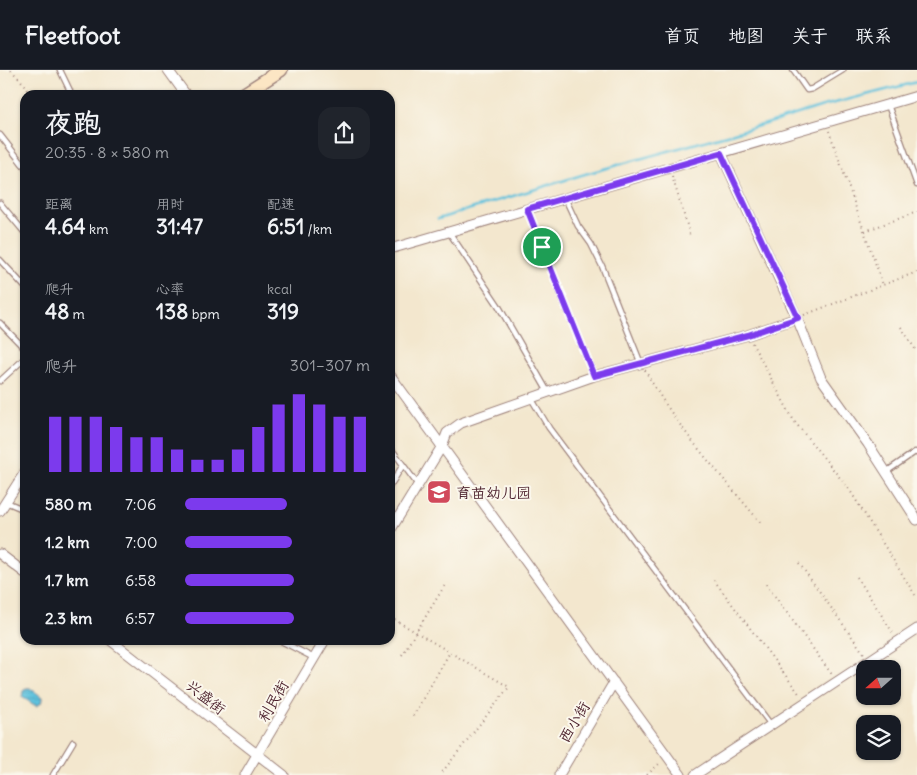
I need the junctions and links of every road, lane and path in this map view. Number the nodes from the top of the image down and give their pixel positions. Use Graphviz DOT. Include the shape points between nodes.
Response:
graph roads {
  1 [pos="11,70"];
  2 [pos="60,70"];
  3 [pos="168,70"];
  4 [pos="281,70"];
  5 [pos="793,70"];
  6 [pos="843,70"];
  7 [pos="27,90"];
  8 [pos="70,90"];
  9 [pos="182,90"];
  10 [pos="250,90"];
  11 [pos="917,96"];
  12 [pos="888,105"];
  13 [pos="826,123"];
  14 [pos="0,135"];
  15 [pos="721,153"];
  16 [pos="20,161"];
  17 [pos="669,168"];
  18 [pos="917,185"];
  19 [pos="565,198"];
  20 [pos="0,203"];
  21 [pos="527,209"];
  22 [pos="917,212"];
  23 [pos="20,227"];
  24 [pos="864,231"];
  25 [pos="449,232"];
  26 [pos="691,238"];
  27 [pos="395,248"];
  28 [pos="0,260"];
  29 [pos="917,272"];
  30 [pos="20,282"];
  31 [pos="883,285"];
  32 [pos="798,318"];
  33 [pos="0,323"];
  34 [pos="901,328"];
  35 [pos="748,335"];
  36 [pos="20,344"];
  37 [pos="917,352"];
  38 [pos="20,363"];
  39 [pos="641,364"];
  40 [pos="594,376"];
  41 [pos="0,381"];
  42 [pos="395,382"];
  43 [pos="548,392"];
  44 [pos="531,398"];
  45 [pos="442,446"];
  46 [pos="917,453"];
  47 [pos="395,454"];
  48 [pos="403,465"];
  49 [pos="886,472"];
  50 [pos="395,478"];
  51 [pos="20,480"];
  52 [pos="418,485"];
  53 [pos="6,502"];
  54 [pos="20,508"];
  55 [pos="0,511"];
  56 [pos="917,520"];
  57 [pos="760,522"];
  58 [pos="395,523"];
  59 [pos="0,554"];
  60 [pos="799,563"];
  61 [pos="20,570"];
  62 [pos="857,577"];
  63 [pos="714,580"];
  64 [pos="766,584"];
  65 [pos="445,585"];
  66 [pos="917,598"];
  67 [pos="395,620"];
  68 [pos="917,629"];
  69 [pos="416,632"];
  70 [pos="899,641"];
  71 [pos="116,645"];
  72 [pos="289,645"];
  73 [pos="321,645"];
  74 [pos="450,652"];
  75 [pos="402,655"];
  76 [pos="314,658"];
  77 [pos="870,660"];
  78 [pos="856,669"];
  79 [pos="614,682"];
  80 [pos="837,682"];
  81 [pos="806,702"];
  82 [pos="413,716"];
  83 [pos="771,725"];
  84 [pos="74,742"];
  85 [pos="257,755"];
  86 [pos="668,756"];
  87 [pos="54,775"];
  88 [pos="245,775"];
  89 [pos="284,775"];
  90 [pos="440,775"];
  91 [pos="559,775"];
  92 [pos="647,775"];
  93 [pos="681,775"];
  94 [pos="695,775"];
  1 -- 7 [label="path"];
  2 -- 8 [label="lane"];
  3 -- 9 [label="street"];
  4 -- 10 [label="street"];
  5 -- 6 [label="lane" via="807,90"];
  11 -- 12 [label="street"];
  12 -- 13 [label="street"];
  12 -- 18 [label="lane"];
  13 -- 15 [label="street"];
  13 -- 24 [label="path"];
  14 -- 16 [label="lane"];
  15 -- 17 [label="street"];
  15 -- 32 [label="street"];
  17 -- 19 [label="street"];
  17 -- 26 [label="path"];
  19 -- 21 [label="street"];
  19 -- 39 [label="lane" via="602,266"];
  20 -- 23 [label="lane"];
  21 -- 25 [label="street"];
  21 -- 40 [label="lane"];
  22 -- 24 [label="path"];
  24 -- 31 [label="path"];
  25 -- 27 [label="street"];
  25 -- 43 [label="lane" via="498,305"];
  28 -- 30 [label="lane"];
  29 -- 31 [label="path"];
  31 -- 32 [label="path"];
  32 -- 35 [label="street"];
  32 -- 49 [label="street" via="821,378"];
  33 -- 36 [label="lane"];
  34 -- 37 [label="path"];
  35 -- 39 [label="street"];
  35 -- 66 [label="path" via="794,421 849,490"];
  38 -- 41 [label="lane"];
  39 -- 40 [label="street"];
  39 -- 57 [label="path" via="704,456"];
  40 -- 43 [label="street"];
  42 -- 45 [label="street"];
  43 -- 44 [label="street"];
  44 -- 45 [label="street" via="461,423 447,432"];
  44 -- 83 [label="lane" via="549,428"];
  45 -- 52 [label="street"];
  45 -- 79 [label="street"];
  46 -- 49 [label="lane"];
  47 -- 48 [label="lane"];
  48 -- 50 [label="lane"];
  48 -- 52 [label="lane"];
  49 -- 56 [label="street"];
  51 -- 53 [label="street"];
  52 -- 58 [label="street"];
  53 -- 54 [label="lane"];
  53 -- 55 [label="street"];
  59 -- 61 [label="street"];
  60 -- 77 [label="path"];
  62 -- 70 [label="path"];
  63 -- 81 [label="path"];
  64 -- 80 [label="path"];
  65 -- 69 [label="path"];
  67 -- 69 [label="path"];
  68 -- 70 [label="street"];
  69 -- 74 [label="path"];
  69 -- 75 [label="path"];
  70 -- 77 [label="street"];
  71 -- 85 [label="street, 兴盛街"];
  72 -- 76 [label="lane"];
  73 -- 76 [label="street, 利民街"];
  74 -- 82 [label="path"];
  74 -- 90 [label="path" via="509,687"];
  76 -- 85 [label="street, 利民街"];
  78 -- 80 [label="street"];
  79 -- 86 [label="street"];
  79 -- 91 [label="street, 西小街"];
  80 -- 81 [label="street"];
  81 -- 83 [label="street"];
  83 -- 94 [label="street"];
  84 -- 87 [label="lane"];
  85 -- 88 [label="street, 利民街"];
  85 -- 89 [label="street, 兴盛街"];
  86 -- 92 [label="path"];
  86 -- 93 [label="street"];
}
